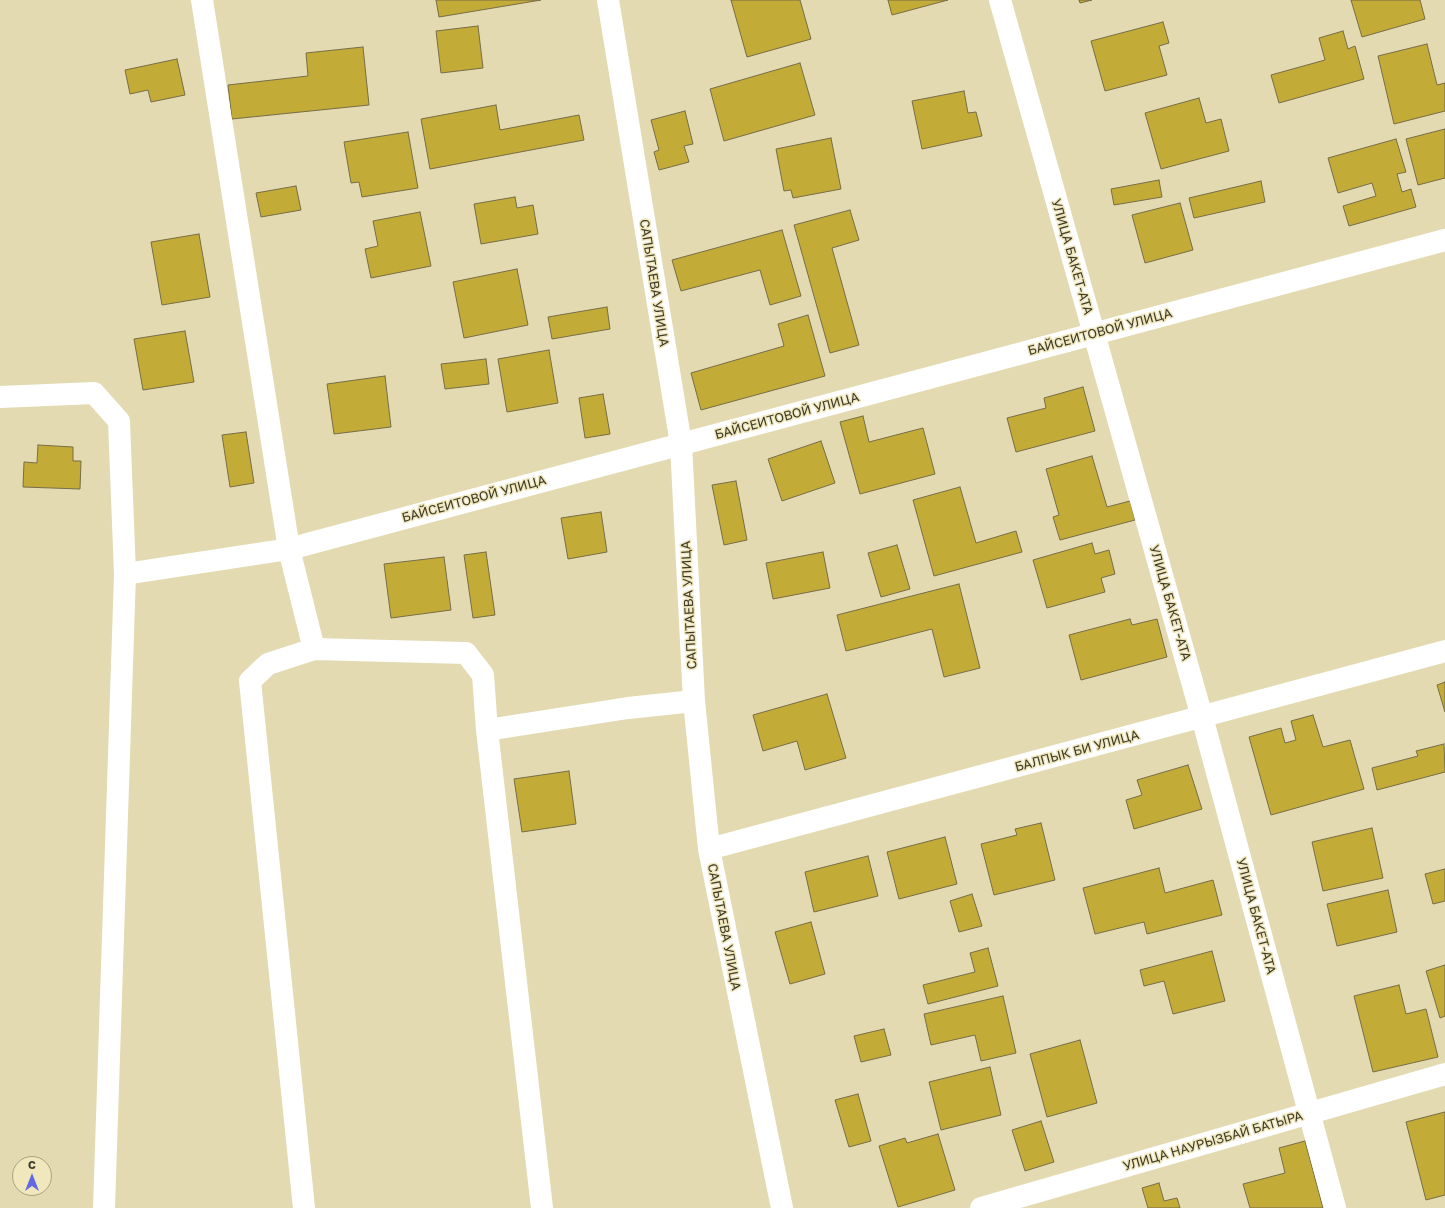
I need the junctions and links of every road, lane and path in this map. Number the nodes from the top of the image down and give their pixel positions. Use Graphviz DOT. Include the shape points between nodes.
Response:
graph roads {
  1 [pos="202,0"];
  2 [pos="608,0"];
  3 [pos="1000,0"];
  4 [pos="1445,240"];
  5 [pos="1094,334"];
  6 [pos="0,397"];
  7 [pos="681,444"];
  8 [pos="289,549"];
  9 [pos="126,574"];
  10 [pos="314,649"];
  11 [pos="1445,651"];
  12 [pos="694,701"];
  13 [pos="1202,717"];
  14 [pos="487,730"];
  15 [pos="709,849"];
  16 [pos="1445,1074"];
  17 [pos="1310,1113"];
  18 [pos="104,1208"];
  19 [pos="304,1208"];
  20 [pos="542,1208"];
  21 [pos="782,1208"];
  22 [pos="981,1208"];
  23 [pos="1335,1208"];
  1 -- 8 [label="street"];
  2 -- 7 [label="street, САПЫТАЕВА УЛИЦА"];
  3 -- 5 [label="street, УЛИЦА БАКЕТ-АТА"];
  4 -- 5 [label="street, БАЙСЕИТОВОЙ УЛИЦА"];
  5 -- 7 [label="street, БАЙСЕИТОВОЙ УЛИЦА"];
  5 -- 13 [label="street, УЛИЦА БАКЕТ-АТА"];
  6 -- 9 [label="street" via="94,393 118,421"];
  7 -- 8 [label="street, БАЙСЕИТОВОЙ УЛИЦА"];
  7 -- 12 [label="street, САПЫТАЕВА УЛИЦА"];
  8 -- 9 [label="street, БАЙСЕИТОВОЙ УЛИЦА"];
  8 -- 10 [label="street"];
  9 -- 18 [label="street"];
  10 -- 14 [label="street" via="466,654 483,675"];
  10 -- 19 [label="street" via="268,664 250,681"];
  11 -- 13 [label="street, БАЛПЫК БИ УЛИЦА"];
  12 -- 14 [label="street" via="628,708"];
  12 -- 15 [label="street, САПЫТАЕВА УЛИЦА"];
  13 -- 15 [label="street, БАЛПЫК БИ УЛИЦА"];
  13 -- 17 [label="street, УЛИЦА БАКЕТ-АТА"];
  14 -- 20 [label="street"];
  15 -- 21 [label="street, САПЫТАЕВА УЛИЦА"];
  16 -- 17 [label="street, УЛИЦА НАУРЫЗБАЙ БАТЫРА"];
  17 -- 22 [label="street, УЛИЦА НАУРЫЗБАЙ БАТЫРА"];
  17 -- 23 [label="street, УЛИЦА БАКЕТ-АТА"];
}
